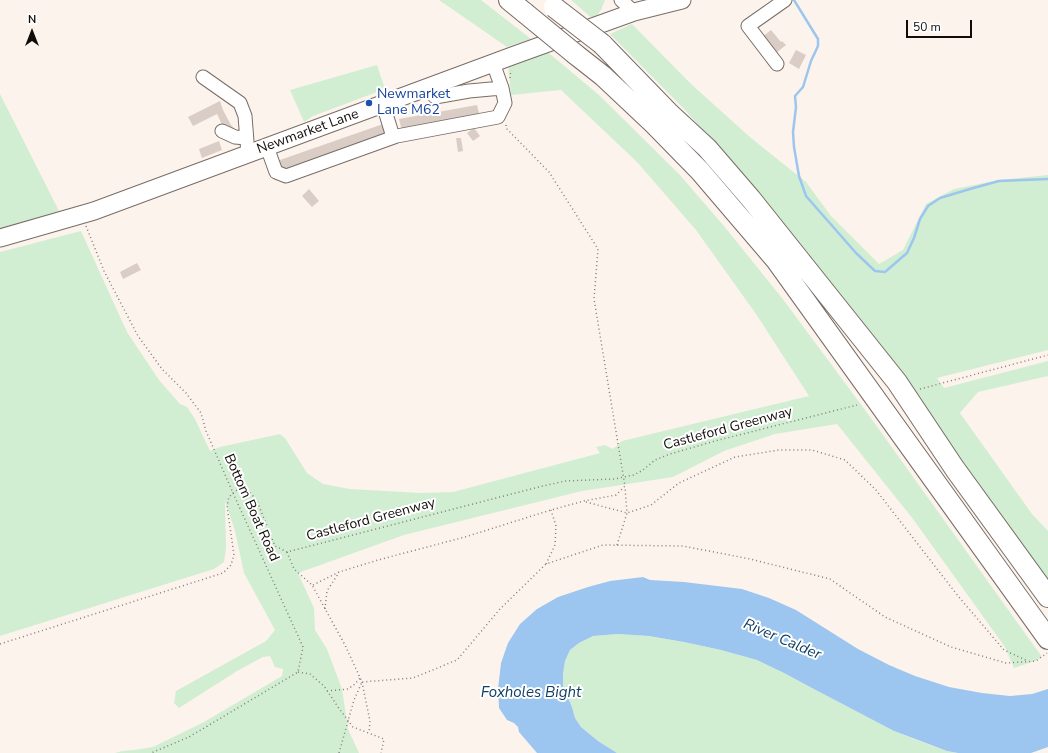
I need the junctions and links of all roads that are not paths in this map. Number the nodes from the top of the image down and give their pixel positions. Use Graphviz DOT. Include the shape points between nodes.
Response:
graph roads {
  1 [pos="509,0"];
  2 [pos="621,0"];
  3 [pos="682,0"];
  4 [pos="785,0"];
  5 [pos="550,4"];
  6 [pos="634,12"];
  7 [pos="493,63"];
  8 [pos="777,64"];
  9 [pos="203,77"];
  10 [pos="506,86"];
  11 [pos="435,97"];
  12 [pos="382,104"];
  13 [pos="222,131"];
  14 [pos="393,137"];
  15 [pos="247,146"];
  16 [pos="267,147"];
  17 [pos="0,238"];
  18 [pos="1048,597"];
  19 [pos="1048,639"];
  1 -- 19 [label="highway, bridge" via="603,76 654,124 689,160 776,260"];
  2 -- 6 [label="street"];
  3 -- 6 [label="main road, Newmarket Lane"];
  4 -- 8 [label="street" via="748,26"];
  5 -- 18 [label="highway, bridge" via="602,44 707,148 751,199 897,382 955,469"];
  6 -- 7 [label="main road, Newmarket Lane"];
  7 -- 10 [label="street"];
  7 -- 12 [label="main road, Newmarket Lane"];
  9 -- 15 [label="street" via="240,103 246,116"];
  10 -- 11 [label="street"];
  10 -- 14 [label="street" via="505,103 498,117"];
  12 -- 14 [label="street"];
  12 -- 16 [label="main road, Newmarket Lane"];
  13 -- 15 [label="street"];
  14 -- 16 [label="street" via="286,176 276,172"];
  15 -- 16 [label="main road, Newmarket Lane"];
  15 -- 17 [label="main road, Newmarket Lane" via="82,214"];
}
